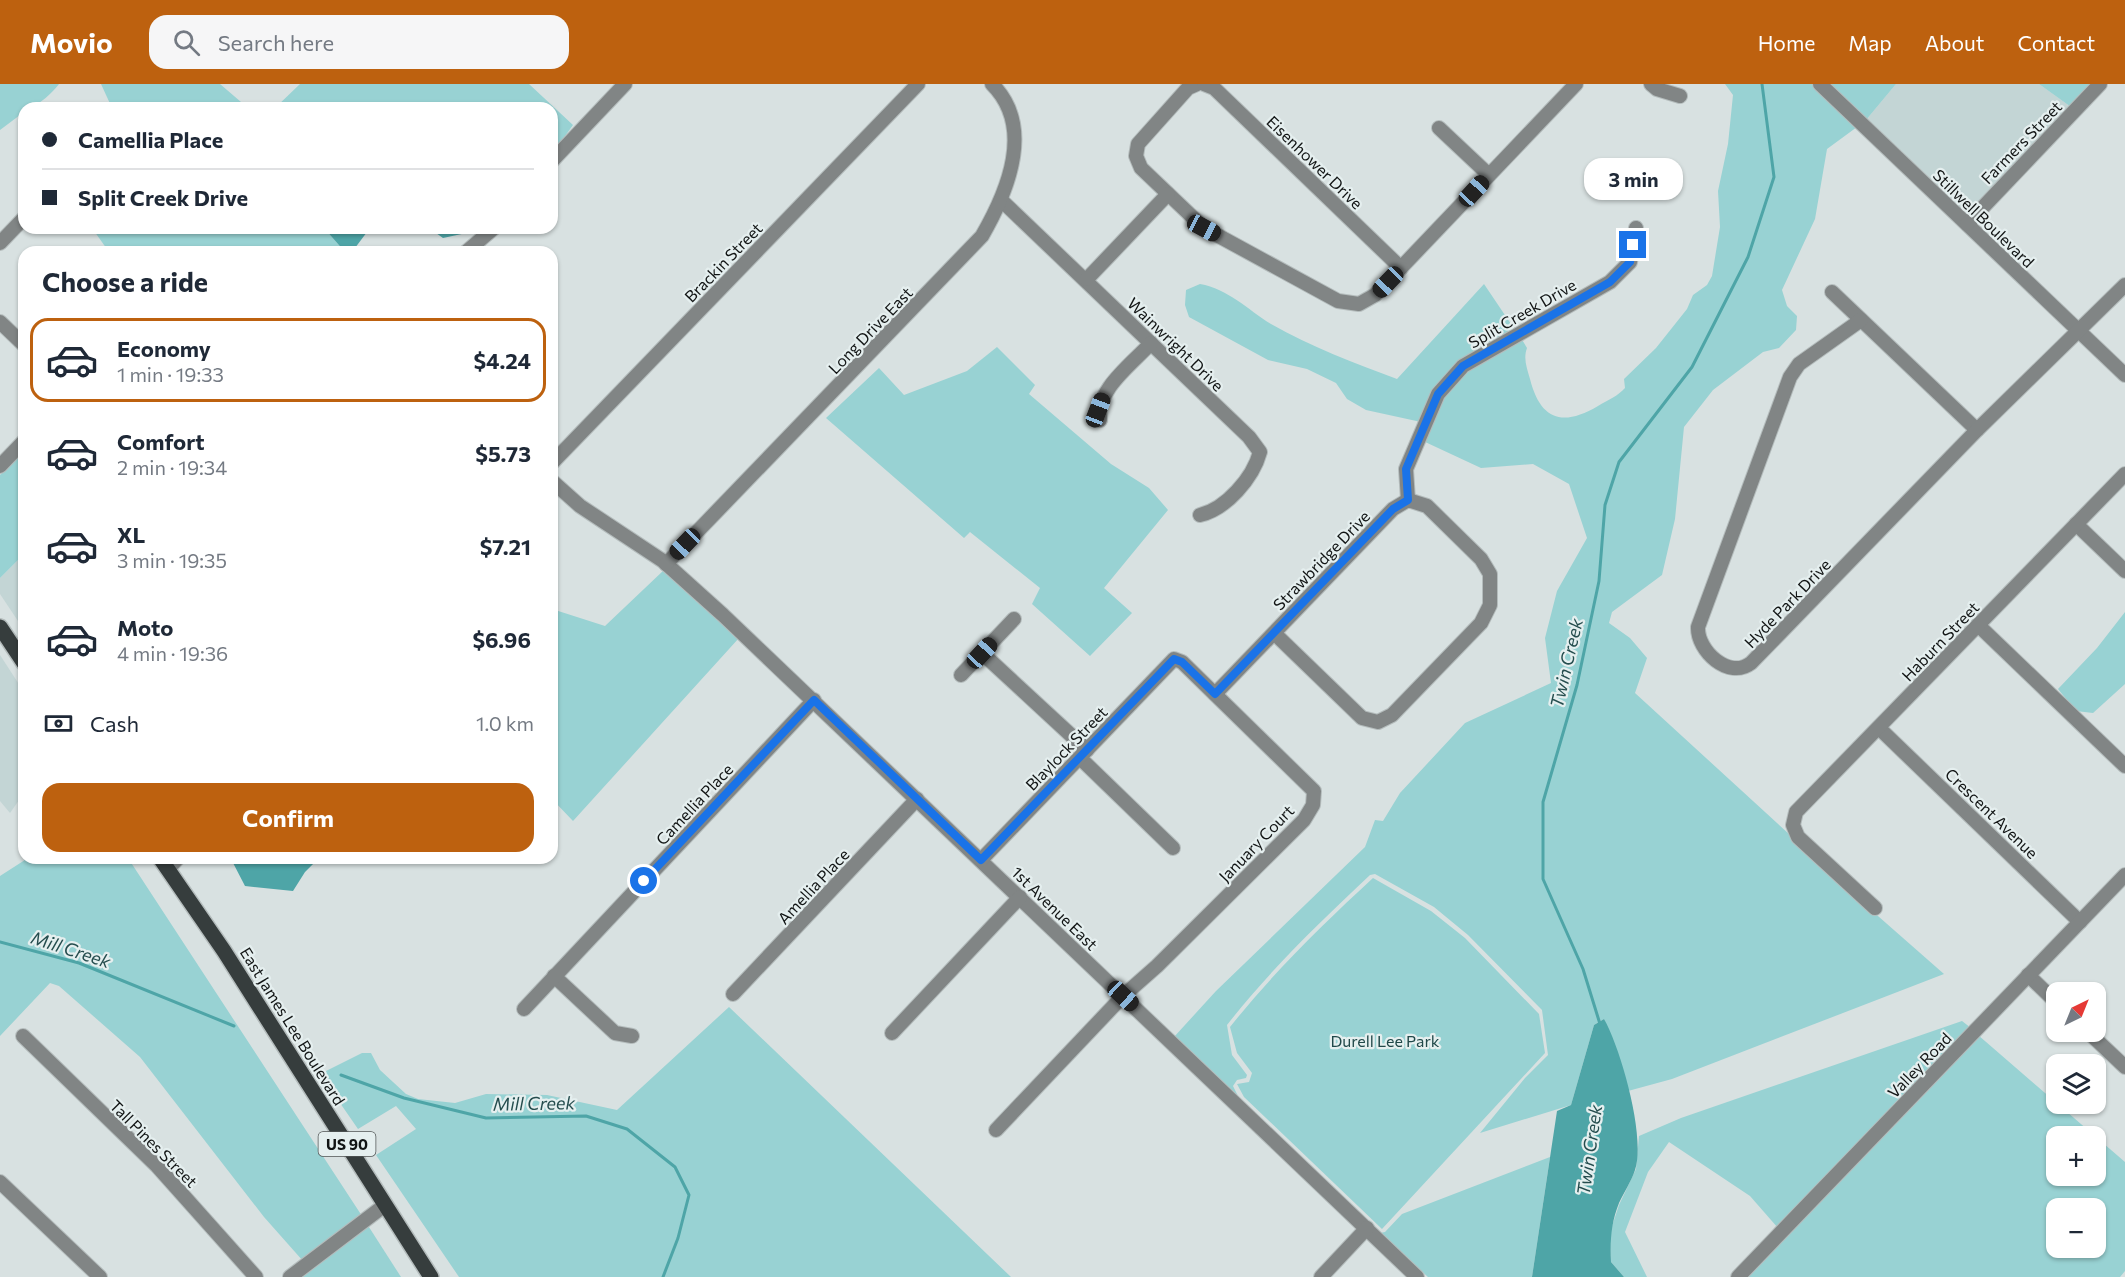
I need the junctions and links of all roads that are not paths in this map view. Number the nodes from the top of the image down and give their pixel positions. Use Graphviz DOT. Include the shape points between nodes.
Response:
graph roads {
  1 [pos="625,84"];
  2 [pos="918,84"];
  3 [pos="992,84"];
  4 [pos="1197,84"];
  5 [pos="1204,84"];
  6 [pos="1576,84"];
  7 [pos="1652,84"];
  8 [pos="1820,84"];
  9 [pos="2100,84"];
  10 [pos="1680,96"];
  11 [pos="1439,128"];
  12 [pos="558,155"];
  13 [pos="1489,175"];
  14 [pos="1168,194"];
  15 [pos="1001,200"];
  16 [pos="18,224"];
  17 [pos="1967,224"];
  18 [pos="1636,228"];
  19 [pos="487,234"];
  20 [pos="0,243"];
  21 [pos="473,246"];
  22 [pos="1401,268"];
  23 [pos="1087,279"];
  24 [pos="2125,285"];
  25 [pos="1832,292"];
  26 [pos="1861,320"];
  27 [pos="0,322"];
  28 [pos="2079,332"];
  29 [pos="18,339"];
  30 [pos="1151,344"];
  31 [pos="2125,375"];
  32 [pos="1100,420"];
  33 [pos="1977,430"];
  34 [pos="18,447"];
  35 [pos="558,455"];
  36 [pos="0,466"];
  37 [pos="2125,474"];
  38 [pos="558,486"];
  39 [pos="1408,500"];
  40 [pos="1200,515"];
  41 [pos="2076,524"];
  42 [pos="666,564"];
  43 [pos="2125,571"];
  44 [pos="1014,619"];
  45 [pos="1978,625"];
  46 [pos="0,627"];
  47 [pos="1274,633"];
  48 [pos="982,653"];
  49 [pos="18,654"];
  50 [pos="1174,659"];
  51 [pos="961,675"];
  52 [pos="1215,694"];
  53 [pos="814,700"];
  54 [pos="1880,729"];
  55 [pos="1084,754"];
  56 [pos="2125,766"];
  57 [pos="917,799"];
  58 [pos="1173,848"];
  59 [pos="981,860"];
  60 [pos="170,864"];
  61 [pos="2125,875"];
  62 [pos="1020,897"];
  63 [pos="1875,908"];
  64 [pos="2080,922"];
  65 [pos="2028,975"];
  66 [pos="554,976"];
  67 [pos="2046,992"];
  68 [pos="733,994"];
  69 [pos="1123,996"];
  70 [pos="524,1010"];
  71 [pos="892,1034"];
  72 [pos="23,1036"];
  73 [pos="632,1036"];
  74 [pos="2099,1042"];
  75 [pos="2125,1067"];
  76 [pos="996,1130"];
  77 [pos="0,1182"];
  78 [pos="385,1205"];
  79 [pos="1367,1228"];
  80 [pos="100,1277"];
  81 [pos="256,1277"];
  82 [pos="290,1277"];
  83 [pos="431,1277"];
  84 [pos="1321,1277"];
  85 [pos="1417,1277"];
  86 [pos="1738,1277"];
  1 -- 12 [label="street"];
  2 -- 35 [label="street, Brackin Street"];
  3 -- 15 [label="street, Long Drive East" via="1008,105 1014,135 1010,171"];
  4 -- 14 [label="street" via="1188,88 1138,144 1136,156 1142,168"];
  5 -- 22 [label="street, Eisenhower Drive" via="1214,88"];
  6 -- 13 [label="street"];
  7 -- 10 [label="street"];
  8 -- 17 [label="street, Stillwell Boulevard"];
  9 -- 17 [label="street, Farmers Street"];
  11 -- 13 [label="street"];
  13 -- 22 [label="street"];
  14 -- 22 [label="street" via="1204,228 1338,301 1359,304 1375,295"];
  14 -- 23 [label="street"];
  15 -- 23 [label="street, Wainwright Drive"];
  15 -- 42 [label="street, Long Drive East" via="968,253"];
  16 -- 20 [label="street"];
  17 -- 28 [label="street, Stillwell Boulevard"];
  18 -- 39 [label="street, Split Creek Drive" via="1630,262 1610,282 1463,366 1438,394 1406,469"];
  19 -- 21 [label="street"];
  23 -- 30 [label="street, Wainwright Drive"];
  24 -- 28 [label="street, Hyde Park Drive"];
  25 -- 26 [label="street"];
  26 -- 33 [label="street"];
  26 -- 33 [label="street, Hyde Park Drive" via="1799,364 1790,377 1698,627 1703,646 1728,668 1748,666"];
  27 -- 29 [label="street"];
  28 -- 31 [label="street, Stillwell Boulevard"];
  28 -- 33 [label="street, Hyde Park Drive"];
  30 -- 32 [label="street" via="1104,394 1098,410"];
  30 -- 40 [label="street, Wainwright Drive" via="1260,452 1257,466 1223,505"];
  34 -- 36 [label="street"];
  37 -- 41 [label="street, Haburn Street"];
  38 -- 42 [label="street, 1st Avenue East" via="580,506"];
  39 -- 47 [label="street, Strawbridge Drive" via="1393,509"];
  39 -- 47 [label="street, Strawbridge Drive" via="1426,506 1481,559 1490,574 1490,605 1481,623 1392,715 1378,722 1362,718"];
  41 -- 43 [label="street"];
  41 -- 45 [label="street, Haburn Street"];
  42 -- 53 [label="street, 1st Avenue East"];
  44 -- 48 [label="street"];
  45 -- 54 [label="street, Haburn Street"];
  45 -- 56 [label="street"];
  46 -- 49 [label="main road"];
  47 -- 52 [label="street, Strawbridge Drive"];
  48 -- 51 [label="street"];
  48 -- 55 [label="street"];
  50 -- 52 [label="street, January Court"];
  50 -- 55 [label="street, Blaylock Street"];
  52 -- 69 [label="street, January Court" via="1314,790 1313,805 1304,820"];
  53 -- 57 [label="street, 1st Avenue East"];
  53 -- 66 [label="street, Camellia Place"];
  54 -- 63 [label="street, Haburn Street" via="1796,812 1793,825 1798,837"];
  54 -- 64 [label="street, Crescent Avenue"];
  55 -- 58 [label="street"];
  55 -- 59 [label="street, Blaylock Street"];
  57 -- 59 [label="street, 1st Avenue East"];
  57 -- 68 [label="street, Amellia Place"];
  59 -- 62 [label="street, 1st Avenue East"];
  60 -- 78 [label="main road, East James Lee Boulevard / US 90"];
  61 -- 64 [label="street, Valley Road"];
  62 -- 69 [label="street, 1st Avenue East"];
  62 -- 71 [label="street"];
  64 -- 65 [label="street, Valley Road"];
  65 -- 67 [label="street"];
  65 -- 86 [label="street, Valley Road"];
  66 -- 70 [label="street, Camellia Place"];
  66 -- 73 [label="street" via="615,1033"];
  69 -- 76 [label="street, January Court"];
  69 -- 79 [label="street, 1st Avenue East"];
  72 -- 81 [label="street, Tall Pines Street" via="157,1166"];
  74 -- 75 [label="street"];
  77 -- 80 [label="street"];
  78 -- 82 [label="street"];
  78 -- 83 [label="main road, East James Lee Boulevard / US 90"];
  79 -- 84 [label="street"];
  79 -- 85 [label="street, 1st Avenue East"];
}
